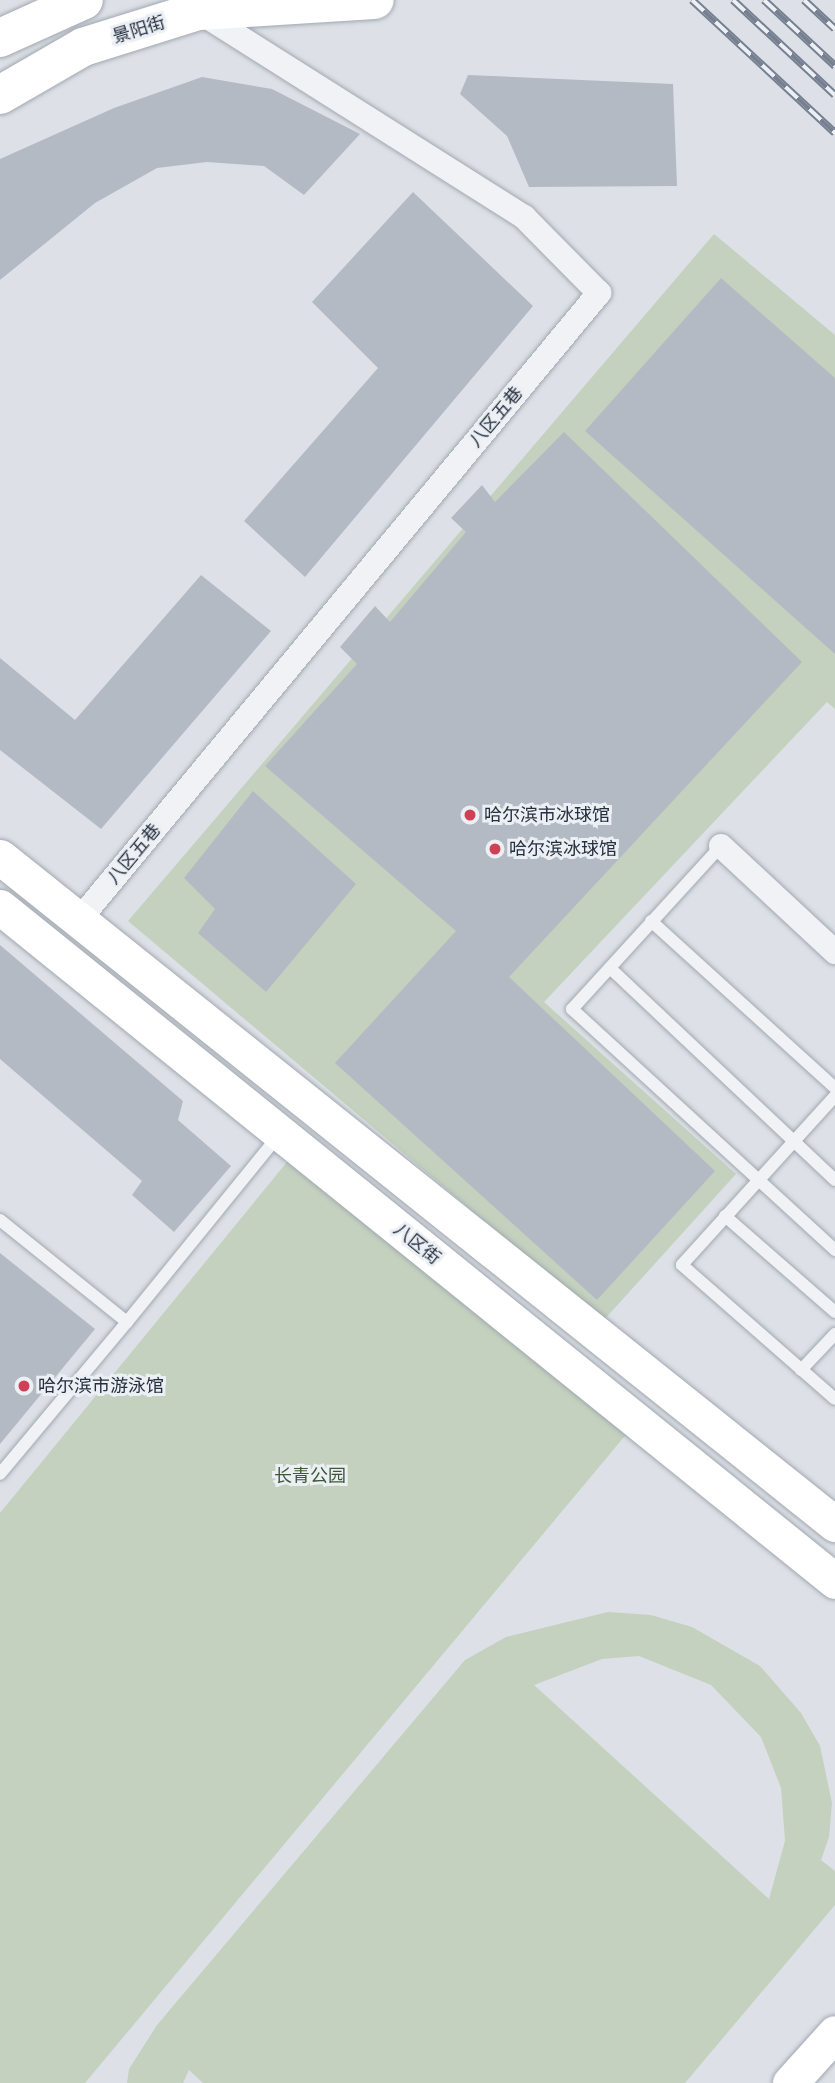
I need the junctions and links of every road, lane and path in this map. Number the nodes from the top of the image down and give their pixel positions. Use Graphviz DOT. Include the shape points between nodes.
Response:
graph roads {
  1 [pos="84,0"];
  2 [pos="375,0"];
  3 [pos="198,11"];
  4 [pos="0,38"];
  5 [pos="0,95"];
  6 [pos="721,846"];
  7 [pos="0,857"];
  8 [pos="0,906"];
  9 [pos="79,920"];
  10 [pos="651,921"];
  11 [pos="835,952"];
  12 [pos="610,968"];
  13 [pos="835,1088"];
  14 [pos="835,1096"];
  15 [pos="280,1134"];
  16 [pos="794,1141"];
  17 [pos="759,1180"];
  18 [pos="835,1180"];
  19 [pos="726,1216"];
  20 [pos="0,1220"];
  21 [pos="835,1250"];
  22 [pos="835,1312"];
  23 [pos="127,1322"];
  24 [pos="835,1334"];
  25 [pos="801,1370"];
  26 [pos="835,1399"];
  27 [pos="0,1474"];
  28 [pos="835,1524"];
  29 [pos="835,1581"];
  30 [pos="835,2033"];
  31 [pos="790,2083"];
  1 -- 4 [label="main road"];
  2 -- 3 [label="main road, 景阳街"];
  3 -- 5 [label="main road, 景阳街" via="83,47"];
  3 -- 9 [label="street, 八区五巷" via="524,217 599,293"];
  6 -- 10 [label="lane"];
  6 -- 11 [label="street"];
  7 -- 9 [label="main road"];
  8 -- 15 [label="main road, 八区街"];
  9 -- 28 [label="main road"];
  10 -- 12 [label="lane"];
  10 -- 13 [label="lane"];
  12 -- 16 [label="lane"];
  12 -- 17 [label="lane" via="572,1009"];
  14 -- 16 [label="lane"];
  15 -- 23 [label="lane"];
  15 -- 29 [label="main road, 八区街"];
  16 -- 17 [label="lane"];
  16 -- 18 [label="lane"];
  17 -- 19 [label="lane"];
  17 -- 21 [label="lane"];
  19 -- 22 [label="lane"];
  19 -- 25 [label="lane" via="682,1265"];
  20 -- 23 [label="lane"];
  23 -- 27 [label="lane"];
  24 -- 25 [label="lane"];
  25 -- 26 [label="lane"];
  30 -- 31 [label="main road"];
}
